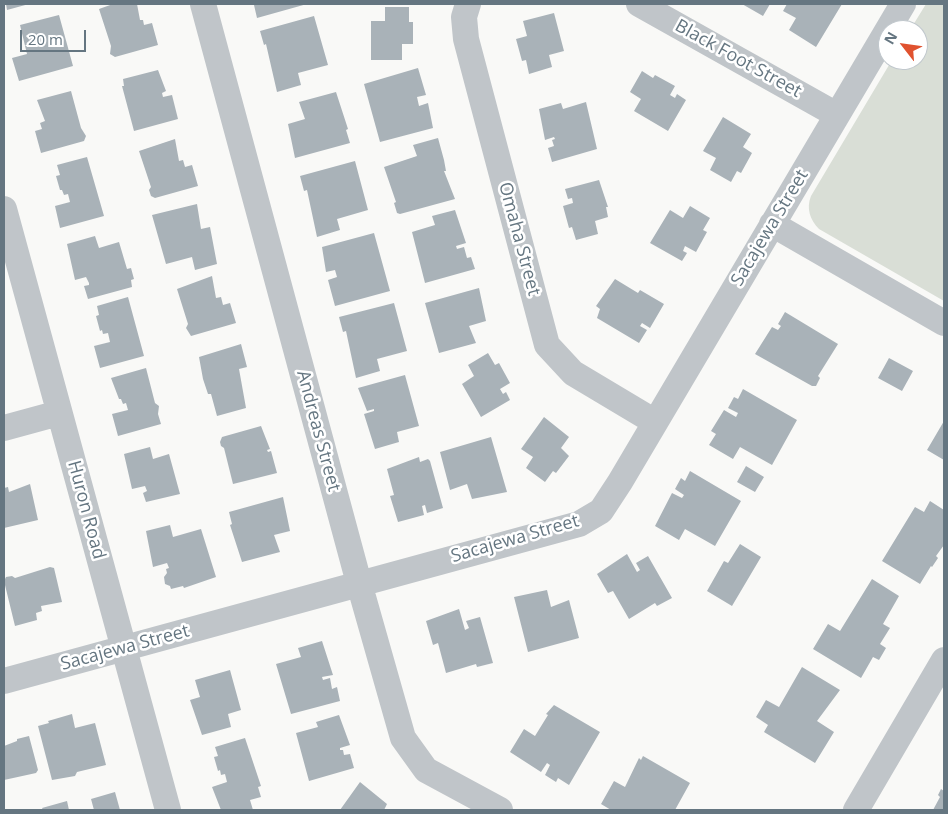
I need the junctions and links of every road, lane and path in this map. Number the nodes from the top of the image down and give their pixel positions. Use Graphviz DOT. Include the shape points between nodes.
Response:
graph roads {
  1 [pos="203,4"];
  2 [pos="468,4"];
  3 [pos="639,4"];
  4 [pos="903,4"];
  5 [pos="837,115"];
  6 [pos="4,209"];
  7 [pos="772,224"];
  8 [pos="944,323"];
  9 [pos="59,413"];
  10 [pos="655,422"];
  11 [pos="4,428"];
  12 [pos="359,583"];
  13 [pos="124,649"];
  14 [pos="944,660"];
  15 [pos="4,681"];
  16 [pos="168,810"];
  17 [pos="500,810"];
  18 [pos="856,810"];
  1 -- 12 [label="street, Andreas Street"];
  2 -- 10 [label="street, Omaha Street" via="464,17 466,39 547,344 572,374"];
  3 -- 5 [label="street, Black Foot Street"];
  4 -- 5 [label="street, Sacajewa Street"];
  5 -- 7 [label="street, Sacajewa Street"];
  6 -- 9 [label="street, Huron Road"];
  7 -- 8 [label="street"];
  7 -- 10 [label="street, Sacajewa Street"];
  9 -- 11 [label="street"];
  9 -- 13 [label="street, Huron Road"];
  10 -- 12 [label="street, Sacajewa Street" via="601,510 579,524"];
  12 -- 13 [label="street, Sacajewa Street"];
  12 -- 17 [label="street, Andreas Street" via="403,738 426,770"];
  13 -- 15 [label="street, Sacajewa Street"];
  13 -- 16 [label="street, Huron Road"];
  14 -- 18 [label="street"];
}
